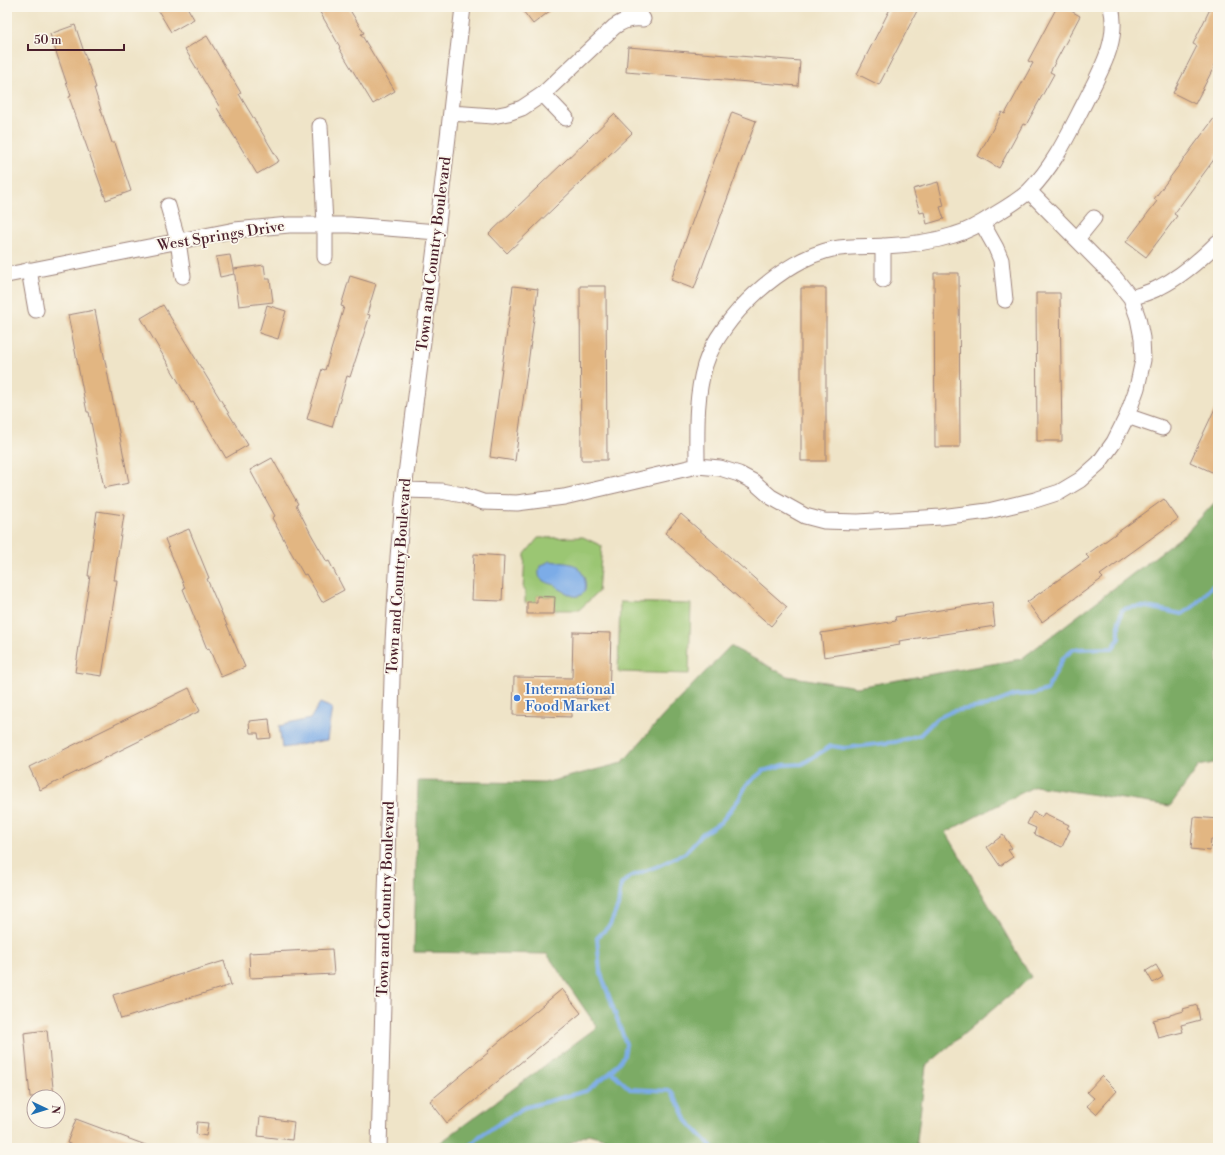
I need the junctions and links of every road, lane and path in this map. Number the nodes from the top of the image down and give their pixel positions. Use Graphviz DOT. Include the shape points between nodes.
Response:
graph roads {
  1 [pos="463,7"];
  2 [pos="1111,7"];
  3 [pos="643,19"];
  4 [pos="543,94"];
  5 [pos="451,113"];
  6 [pos="566,118"];
  7 [pos="320,126"];
  8 [pos="1029,191"];
  9 [pos="168,206"];
  10 [pos="1094,218"];
  11 [pos="982,223"];
  12 [pos="325,224"];
  13 [pos="437,232"];
  14 [pos="1077,239"];
  15 [pos="178,241"];
  16 [pos="1218,242"];
  17 [pos="883,246"];
  18 [pos="325,257"];
  19 [pos="29,270"];
  20 [pos="7,275"];
  21 [pos="183,276"];
  22 [pos="883,280"];
  23 [pos="1131,298"];
  24 [pos="1005,300"];
  25 [pos="36,310"];
  26 [pos="1127,416"];
  27 [pos="1162,428"];
  28 [pos="697,466"];
  29 [pos="404,490"];
  30 [pos="379,1148"];
  1 -- 5 [label="street, Town and Country Boulevard"];
  2 -- 8 [label="street" via="1113,28 1106,58 1065,142"];
  3 -- 4 [label="street" via="625,20 614,27"];
  4 -- 5 [label="street" via="522,108 494,116"];
  4 -- 6 [label="street"];
  5 -- 13 [label="street, Town and Country Boulevard"];
  7 -- 12 [label="street"];
  8 -- 11 [label="street"];
  8 -- 14 [label="street"];
  9 -- 15 [label="street"];
  10 -- 14 [label="street"];
  11 -- 17 [label="street" via="955,235 929,242"];
  11 -- 24 [label="street" via="1000,260"];
  12 -- 13 [label="street, West Springs Drive"];
  12 -- 15 [label="street, West Springs Drive" via="289,224 235,230"];
  12 -- 18 [label="street"];
  13 -- 29 [label="street, Town and Country Boulevard"];
  14 -- 23 [label="street"];
  15 -- 19 [label="street, West Springs Drive"];
  15 -- 21 [label="street"];
  16 -- 23 [label="street" via="1203,258 1181,274 1160,287"];
  17 -- 22 [label="street"];
  17 -- 28 [label="street" via="856,246 831,250 805,259 780,272 735,315 718,338 705,364 697,410"];
  19 -- 20 [label="street, West Springs Drive"];
  19 -- 25 [label="street"];
  23 -- 26 [label="street" via="1142,338 1143,360"];
  26 -- 27 [label="street"];
  26 -- 28 [label="street" via="1114,442 1099,463 1080,480 1060,492 988,511 941,517 858,522 824,520 805,516 787,507 739,474 720,468"];
  28 -- 29 [label="street" via="564,498 517,503 483,502 441,491"];
  29 -- 30 [label="street, Town and Country Boulevard" via="393,642"];
}
